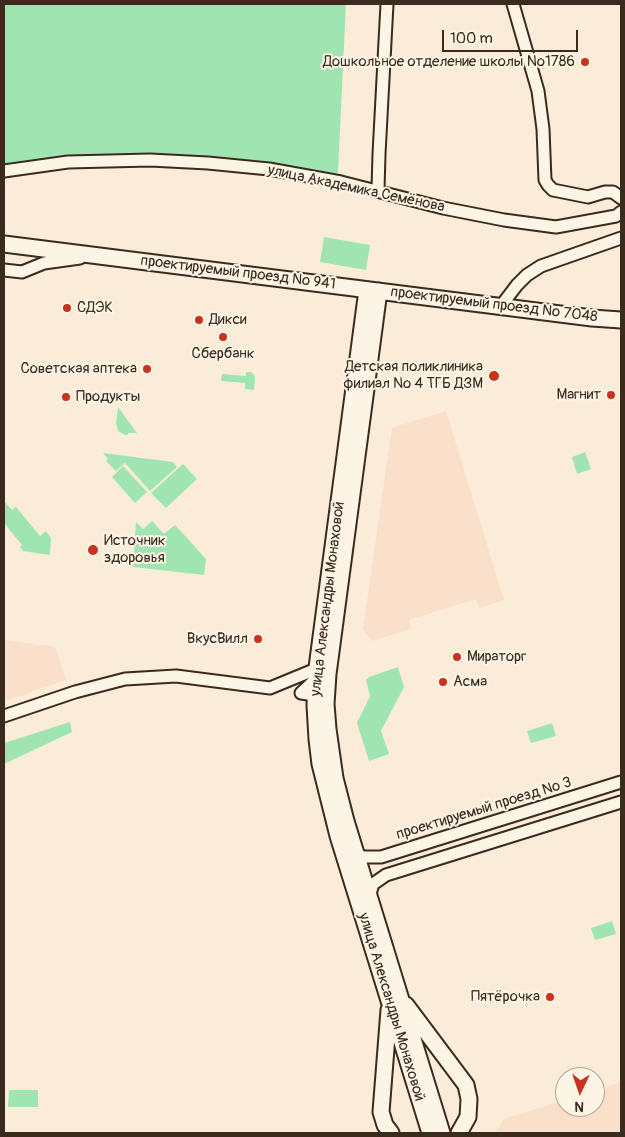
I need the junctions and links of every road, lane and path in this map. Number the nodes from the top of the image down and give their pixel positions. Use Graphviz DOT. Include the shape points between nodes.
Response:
graph roads {
  1 [pos="387,4"];
  2 [pos="512,4"];
  3 [pos="4,171"];
  4 [pos="378,190"];
  5 [pos="621,198"];
  6 [pos="619,214"];
  7 [pos="621,238"];
  8 [pos="4,244"];
  9 [pos="109,257"];
  10 [pos="4,270"];
  11 [pos="373,290"];
  12 [pos="501,306"];
  13 [pos="621,320"];
  14 [pos="321,696"];
  15 [pos="4,716"];
  16 [pos="621,782"];
  17 [pos="621,802"];
  18 [pos="356,853"];
  19 [pos="369,898"];
  20 [pos="395,999"];
  21 [pos="391,1133"];
  22 [pos="430,1133"];
  23 [pos="442,1133"];
  24 [pos="459,1133"];
  1 -- 4 [label="street"];
  2 -- 5 [label="street" via="538,91 545,180 553,190 588,196 613,192"];
  3 -- 4 [label="street, улица Академика Семёнова" via="68,162 208,162 269,169"];
  4 -- 6 [label="street, улица Академика Семёнова" via="443,208 556,227"];
  7 -- 12 [label="street" via="541,266 527,275"];
  8 -- 9 [label="main road"];
  9 -- 10 [label="street" via="57,261 22,272"];
  9 -- 11 [label="main road, проектируемый проезд № 941"];
  11 -- 12 [label="main road, проектируемый проезд № 7048"];
  11 -- 14 [label="main road, улица Александры Монаховой" via="333,630"];
  12 -- 13 [label="main road, проектируемый проезд № 7048"];
  14 -- 15 [label="street" via="301,693 334,662 270,688 176,676 124,679"];
  14 -- 18 [label="main road, улица Александры Монаховой" via="335,778"];
  14 -- 20 [label="main road, улица Александры Монаховой" via="317,739 327,794"];
  16 -- 18 [label="street, проектируемый проезд № 3" via="380,857 363,857"];
  17 -- 19 [label="street" via="386,875 373,884"];
  18 -- 19 [label="main road, улица Александры Монаховой"];
  19 -- 20 [label="main road, улица Александры Монаховой"];
  20 -- 21 [label="main road" via="381,1112"];
  20 -- 22 [label="main road, улица Александры Монаховой"];
  20 -- 23 [label="main road, улица Александры Монаховой"];
  20 -- 24 [label="main road" via="466,1085 468,1117"];
}
